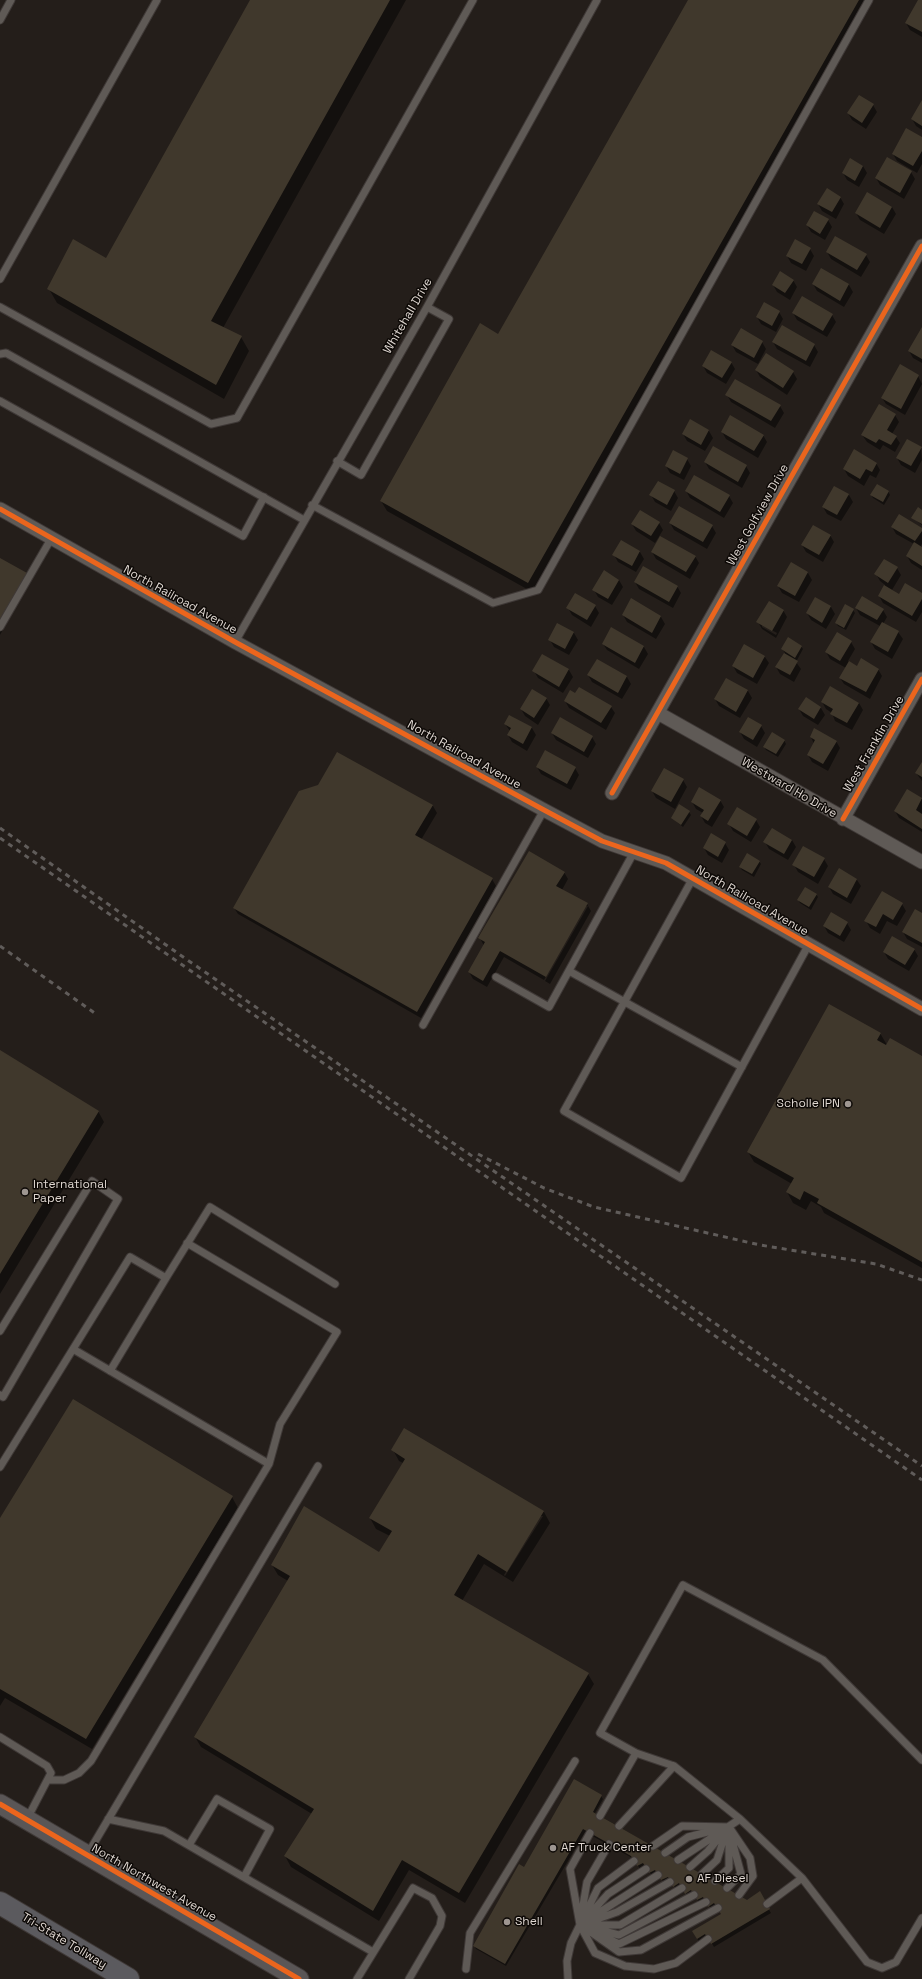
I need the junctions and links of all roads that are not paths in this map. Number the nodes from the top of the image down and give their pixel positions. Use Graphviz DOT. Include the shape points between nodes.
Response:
graph roads {
  1 [pos="11,0"];
  2 [pos="157,0"];
  3 [pos="473,0"];
  4 [pos="597,0"];
  5 [pos="869,0"];
  6 [pos="0,20"];
  7 [pos="922,246"];
  8 [pos="0,279"];
  9 [pos="0,307"];
  10 [pos="427,307"];
  11 [pos="0,354"];
  12 [pos="0,401"];
  13 [pos="337,461"];
  14 [pos="264,497"];
  15 [pos="312,505"];
  16 [pos="0,509"];
  17 [pos="304,520"];
  18 [pos="51,539"];
  19 [pos="0,627"];
  20 [pos="235,642"];
  21 [pos="922,679"];
  22 [pos="658,713"];
  23 [pos="612,793"];
  24 [pos="544,810"];
  25 [pos="843,819"];
  26 [pos="634,852"];
  27 [pos="922,862"];
  28 [pos="693,878"];
  29 [pos="809,944"];
  30 [pos="569,971"];
  31 [pos="496,977"];
  32 [pos="625,1001"];
  33 [pos="922,1009"];
  34 [pos="423,1025"];
  35 [pos="742,1067"];
  36 [pos="187,1243"];
  37 [pos="166,1278"];
  38 [pos="335,1284"];
  39 [pos="0,1331"];
  40 [pos="73,1349"];
  41 [pos="110,1371"];
  42 [pos="0,1395"];
  43 [pos="269,1464"];
  44 [pos="318,1466"];
  45 [pos="0,1467"];
  46 [pos="0,1737"];
  47 [pos="636,1753"];
  48 [pos="922,1760"];
  49 [pos="575,1761"];
  50 [pos="674,1766"];
  51 [pos="48,1780"];
  52 [pos="0,1804"];
  53 [pos="600,1816"];
  54 [pos="27,1819"];
  55 [pos="108,1819"];
  56 [pos="740,1819"];
  57 [pos="619,1826"];
  58 [pos="729,1827"];
  59 [pos="590,1834"];
  60 [pos="609,1844"];
  61 [pos="189,1845"];
  62 [pos="652,1846"];
  63 [pos="665,1853"];
  64 [pos="87,1855"];
  65 [pos="678,1860"];
  66 [pos="634,1861"];
  67 [pos="690,1867"];
  68 [pos="646,1869"];
  69 [pos="702,1874"];
  70 [pos="658,1875"];
  71 [pos="244,1877"];
  72 [pos="802,1878"];
  73 [pos="715,1881"];
  74 [pos="670,1882"];
  75 [pos="682,1888"];
  76 [pos="726,1888"];
  77 [pos="694,1895"];
  78 [pos="739,1895"];
  79 [pos="706,1902"];
  80 [pos="0,1903"];
  81 [pos="767,1904"];
  82 [pos="718,1908"];
  83 [pos="922,1918"];
  84 [pos="580,1925"];
  85 [pos="708,1939"];
  86 [pos="373,1952"];
  87 [pos="466,1969"];
  88 [pos="128,1979"];
  89 [pos="298,1979"];
  90 [pos="357,1979"];
  91 [pos="409,1979"];
  92 [pos="568,1979"];
  1 -- 6 [label="lane"];
  2 -- 8 [label="lane"];
  3 -- 9 [label="lane" via="237,418 211,424"];
  4 -- 10 [label="lane, Whitehall Drive"];
  5 -- 15 [label="lane" via="538,590 493,603"];
  7 -- 22 [label="street, West Golfview Drive"];
  10 -- 13 [label="lane, Whitehall Drive"];
  10 -- 13 [label="lane" via="449,319 361,475"];
  11 -- 14 [label="lane" via="6,353"];
  12 -- 14 [label="lane" via="243,536"];
  13 -- 15 [label="lane, Whitehall Drive"];
  14 -- 17 [label="lane"];
  15 -- 17 [label="lane, Whitehall Drive"];
  16 -- 18 [label="street, North Railroad Avenue"];
  17 -- 20 [label="lane, Whitehall Drive"];
  18 -- 19 [label="lane"];
  18 -- 20 [label="street, North Railroad Avenue"];
  20 -- 24 [label="street, North Railroad Avenue"];
  21 -- 25 [label="street, West Franklin Drive"];
  22 -- 23 [label="street, West Golfview Drive"];
  22 -- 25 [label="street, Westward Ho Drive"];
  24 -- 26 [label="street, North Railroad Avenue" via="602,841"];
  24 -- 34 [label="lane"];
  25 -- 27 [label="street, Westward Ho Drive"];
  26 -- 28 [label="street, North Railroad Avenue" via="666,863"];
  26 -- 30 [label="lane"];
  28 -- 29 [label="street, North Railroad Avenue"];
  28 -- 32 [label="lane"];
  29 -- 33 [label="street, North Railroad Avenue"];
  29 -- 35 [label="lane"];
  30 -- 31 [label="lane" via="549,1007"];
  30 -- 32 [label="lane"];
  32 -- 35 [label="lane"];
  32 -- 35 [label="lane" via="564,1111 681,1178"];
  36 -- 37 [label="lane"];
  36 -- 38 [label="lane" via="210,1207"];
  36 -- 43 [label="lane" via="338,1332 280,1424"];
  37 -- 40 [label="lane" via="130,1257"];
  37 -- 41 [label="lane"];
  39 -- 42 [label="lane" via="92,1181 118,1199 3,1397"];
  40 -- 41 [label="lane"];
  40 -- 45 [label="lane"];
  41 -- 43 [label="lane"];
  43 -- 51 [label="lane" via="91,1761 80,1773 64,1780"];
  44 -- 55 [label="lane"];
  46 -- 51 [label="lane" via="47,1766 51,1773"];
  47 -- 48 [label="lane" via="600,1733 682,1585 823,1660"];
  47 -- 50 [label="lane"];
  47 -- 53 [label="lane"];
  49 -- 87 [label="lane" via="470,1933"];
  50 -- 56 [label="lane"];
  50 -- 57 [label="lane"];
  51 -- 54 [label="lane"];
  52 -- 54 [label="street, North Northwest Avenue"];
  54 -- 64 [label="street, North Northwest Avenue"];
  55 -- 61 [label="lane" via="164,1830"];
  55 -- 64 [label="lane"];
  56 -- 58 [label="lane"];
  56 -- 72 [label="lane"];
  58 -- 62 [label="lane" via="682,1826"];
  58 -- 63 [label="lane" via="688,1837"];
  58 -- 65 [label="lane"];
  58 -- 67 [label="lane"];
  58 -- 69 [label="lane" via="717,1860"];
  58 -- 73 [label="lane" via="729,1868"];
  58 -- 76 [label="lane" via="741,1874"];
  58 -- 78 [label="lane" via="750,1858 753,1876"];
  59 -- 84 [label="lane" via="570,1869"];
  60 -- 84 [label="lane" via="587,1882"];
  61 -- 71 [label="lane"];
  61 -- 71 [label="lane" via="217,1799 270,1829"];
  64 -- 89 [label="street, North Northwest Avenue"];
  66 -- 84 [label="lane" via="598,1888"];
  68 -- 84 [label="lane" via="608,1894"];
  70 -- 84 [label="lane"];
  71 -- 86 [label="lane"];
  72 -- 81 [label="lane"];
  72 -- 83 [label="lane" via="867,1962 882,1968 896,1962"];
  74 -- 84 [label="lane" via="617,1912"];
  75 -- 84 [label="lane" via="620,1925"];
  77 -- 84 [label="lane" via="619,1935"];
  79 -- 84 [label="lane" via="619,1944"];
  80 -- 88 [label="highway, Tri-State Tollway"];
  82 -- 84 [label="lane" via="641,1950 619,1952"];
  84 -- 85 [label="lane" via="595,1953 624,1966 654,1969 676,1963"];
  84 -- 92 [label="lane" via="566,1961"];
  86 -- 90 [label="lane"];
  86 -- 91 [label="lane" via="413,1888 432,1898 442,1916 440,1926"];
}
